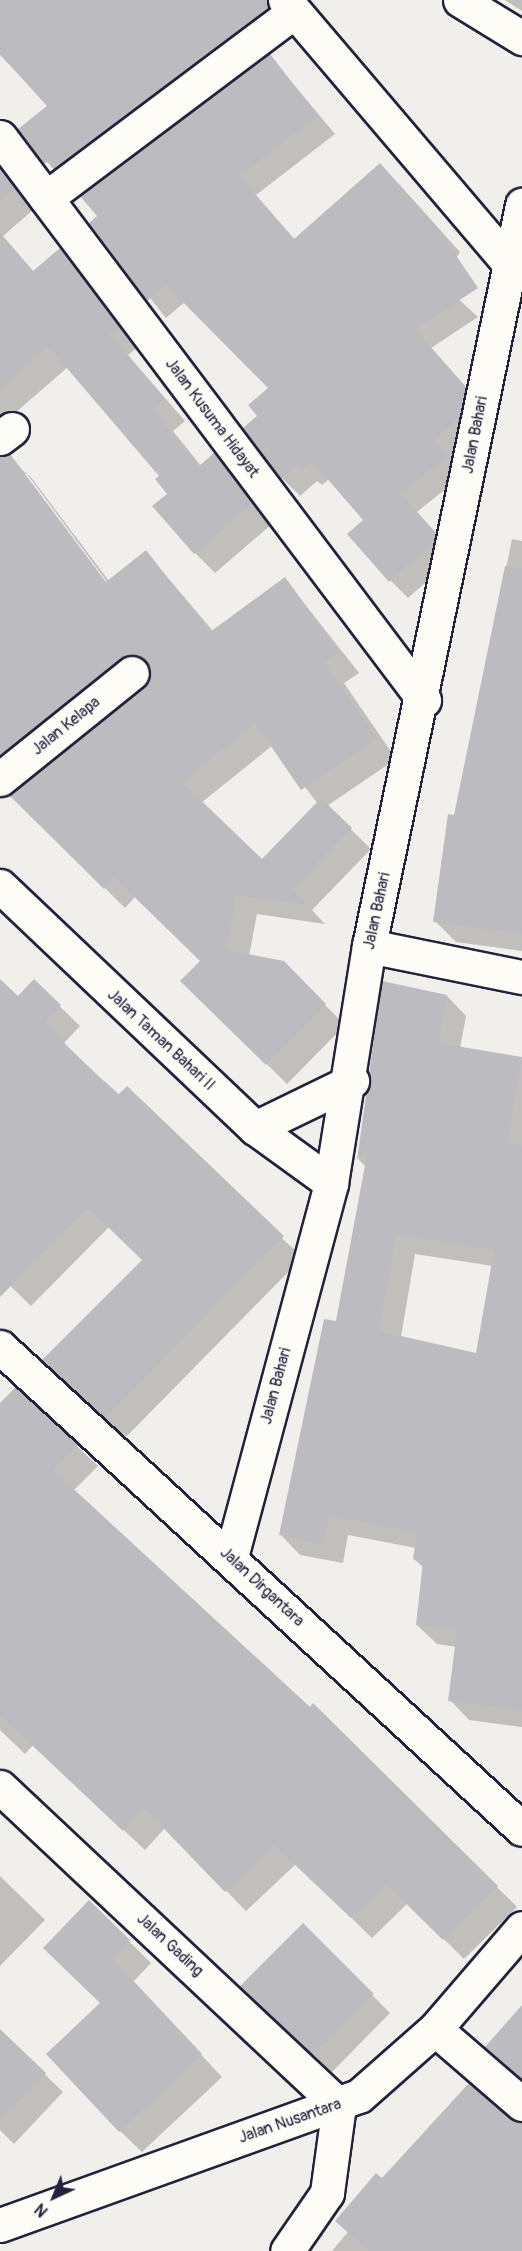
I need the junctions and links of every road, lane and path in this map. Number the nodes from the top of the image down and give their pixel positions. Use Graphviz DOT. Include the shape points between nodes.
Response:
graph roads {
  1 [pos="460,0"];
  2 [pos="290,6"];
  3 [pos="522,39"];
  4 [pos="0,136"];
  5 [pos="46,198"];
  6 [pos="521,215"];
  7 [pos="508,262"];
  8 [pos="132,673"];
  9 [pos="424,700"];
  10 [pos="0,779"];
  11 [pos="0,886"];
  12 [pos="369,946"];
  13 [pos="522,977"];
  14 [pos="352,1081"];
  15 [pos="255,1128"];
  16 [pos="331,1183"];
  17 [pos="0,1347"];
  18 [pos="231,1557"];
  19 [pos="0,1787"];
  20 [pos="522,1829"];
  21 [pos="522,1928"];
  22 [pos="435,2029"];
  23 [pos="522,2104"];
  24 [pos="339,2105"];
  25 [pos="0,2224"];
  26 [pos="287,2251"];
  1 -- 3 [label="street"];
  2 -- 5 [label="street"];
  2 -- 7 [label="street"];
  4 -- 5 [label="street, Jalan Kusuma Hidayat"];
  5 -- 9 [label="street, Jalan Kusuma Hidayat"];
  6 -- 7 [label="street, Jalan Bahari"];
  7 -- 9 [label="street, Jalan Bahari"];
  8 -- 10 [label="street, Jalan Kelapa"];
  9 -- 12 [label="street, Jalan Bahari"];
  11 -- 15 [label="street, Jalan Taman Bahari II"];
  12 -- 13 [label="street"];
  12 -- 14 [label="street, Jalan Bahari"];
  14 -- 15 [label="street"];
  14 -- 16 [label="street, Jalan Bahari"];
  15 -- 16 [label="street, Jalan Taman Bahari II"];
  16 -- 18 [label="street, Jalan Bahari"];
  17 -- 18 [label="street, Jalan Dirgantara"];
  18 -- 20 [label="street, Jalan Dirgantara"];
  19 -- 24 [label="street, Jalan Gading"];
  21 -- 22 [label="street, Jalan Nusantara"];
  22 -- 23 [label="street"];
  22 -- 24 [label="street, Jalan Nusantara" via="393,2070"];
  24 -- 25 [label="street, Jalan Nusantara"];
  24 -- 26 [label="street" via="327,2193"];
}
